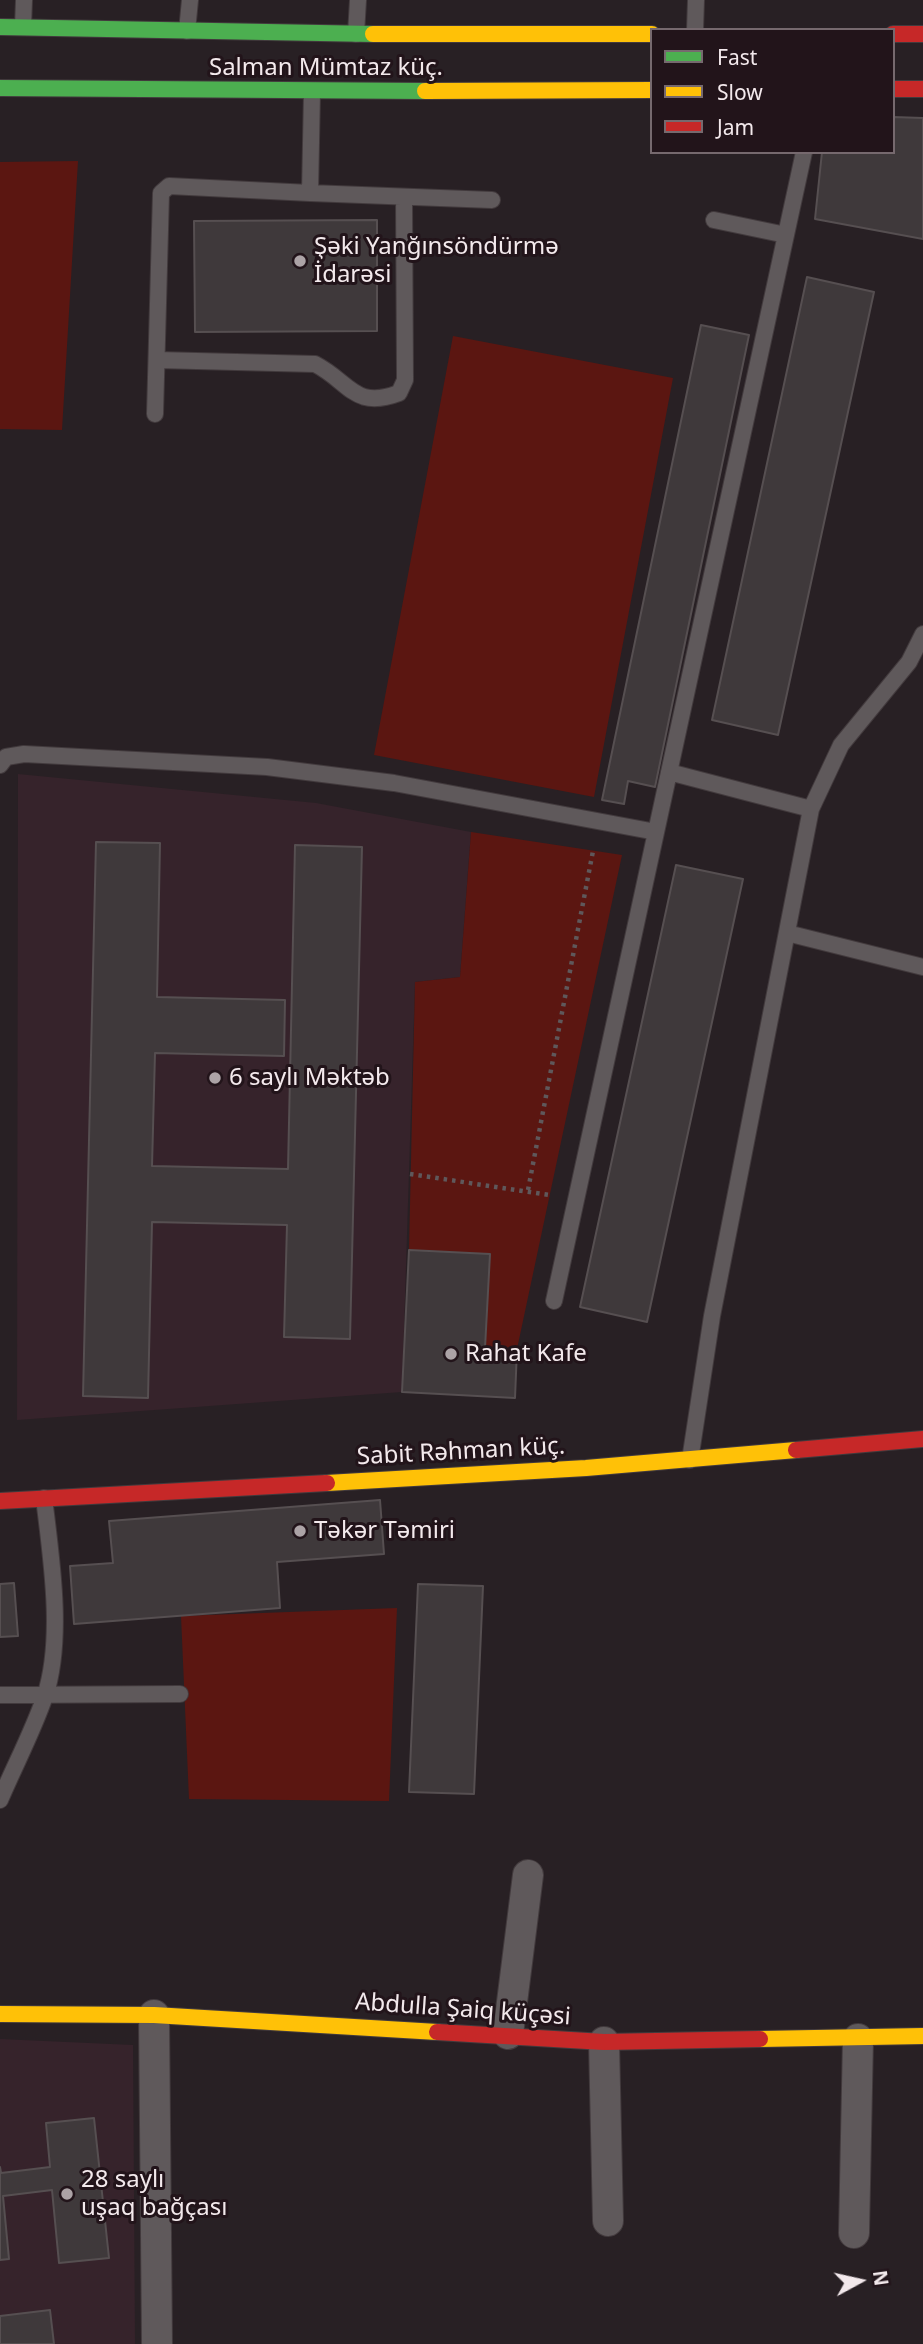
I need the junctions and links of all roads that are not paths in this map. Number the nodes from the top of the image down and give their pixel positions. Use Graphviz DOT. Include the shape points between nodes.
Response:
graph roads {
  1 [pos="23,0"];
  2 [pos="190,0"];
  3 [pos="358,0"];
  4 [pos="696,0"];
  5 [pos="0,27"];
  6 [pos="23,27"];
  7 [pos="695,28"];
  8 [pos="187,31"];
  9 [pos="356,34"];
  10 [pos="650,34"];
  11 [pos="895,34"];
  12 [pos="923,34"];
  13 [pos="312,68"];
  14 [pos="0,88"];
  15 [pos="895,89"];
  16 [pos="923,89"];
  17 [pos="650,90"];
  18 [pos="312,92"];
  19 [pos="804,154"];
  20 [pos="310,193"];
  21 [pos="404,197"];
  22 [pos="492,200"];
  23 [pos="714,220"];
  24 [pos="786,235"];
  25 [pos="157,360"];
  26 [pos="155,414"];
  27 [pos="923,634"];
  28 [pos="0,765"];
  29 [pos="669,772"];
  30 [pos="811,809"];
  31 [pos="656,832"];
  32 [pos="787,933"];
  33 [pos="923,967"];
  34 [pos="554,1301"];
  35 [pos="923,1439"];
  36 [pos="690,1460"];
  37 [pos="44,1498"];
  38 [pos="0,1501"];
  39 [pos="180,1694"];
  40 [pos="0,1695"];
  41 [pos="45,1695"];
  42 [pos="0,1800"];
  43 [pos="528,1875"];
  44 [pos="0,2014"];
  45 [pos="154,2015"];
  46 [pos="508,2034"];
  47 [pos="923,2036"];
  48 [pos="858,2039"];
  49 [pos="604,2042"];
  50 [pos="608,2221"];
  51 [pos="854,2233"];
  52 [pos="157,2344"];
  1 -- 6 [label="lane"];
  2 -- 8 [label="lane"];
  3 -- 9 [label="lane"];
  4 -- 7 [label="lane"];
  5 -- 6 [label="main road"];
  6 -- 8 [label="main road"];
  8 -- 9 [label="main road" via="312,39"];
  9 -- 10 [label="main road"];
  11 -- 12 [label="main road"];
  13 -- 18 [label="main road"];
  14 -- 18 [label="main road, Salman Mümtaz küç."];
  15 -- 16 [label="main road"];
  17 -- 18 [label="main road, Salman Mümtaz küç."];
  18 -- 20 [label="lane"];
  19 -- 24 [label="lane"];
  20 -- 21 [label="lane"];
  20 -- 25 [label="lane" via="169,186 161,193"];
  21 -- 22 [label="lane"];
  21 -- 25 [label="lane" via="405,380 399,393 365,399 316,364"];
  23 -- 24 [label="lane"];
  24 -- 29 [label="lane"];
  25 -- 26 [label="lane"];
  27 -- 30 [label="lane" via="909,662 841,746"];
  28 -- 31 [label="lane" via="6,757 24,754 267,766 394,783"];
  29 -- 30 [label="lane"];
  29 -- 31 [label="lane"];
  30 -- 32 [label="lane"];
  31 -- 34 [label="lane"];
  32 -- 33 [label="lane"];
  32 -- 36 [label="lane" via="712,1316"];
  35 -- 36 [label="main road, Sabit Rəhman küç."];
  36 -- 37 [label="main road, Sabit Rəhman küç."];
  37 -- 38 [label="main road, Sabit Rəhman küç."];
  37 -- 41 [label="lane" via="52,1567 53,1641"];
  39 -- 41 [label="lane"];
  40 -- 41 [label="lane"];
  41 -- 42 [label="lane"];
  43 -- 46 [label="street"];
  44 -- 45 [label="main road, Abdulla Şaiq küçəsi"];
  45 -- 46 [label="main road, Abdulla Şaiq küçəsi"];
  45 -- 52 [label="street"];
  46 -- 49 [label="main road, Abdulla Şaiq küçəsi"];
  47 -- 48 [label="main road, Abdulla Şaiq küçəsi"];
  48 -- 49 [label="main road, Abdulla Şaiq küçəsi"];
  48 -- 51 [label="street"];
  49 -- 50 [label="street"];
}
